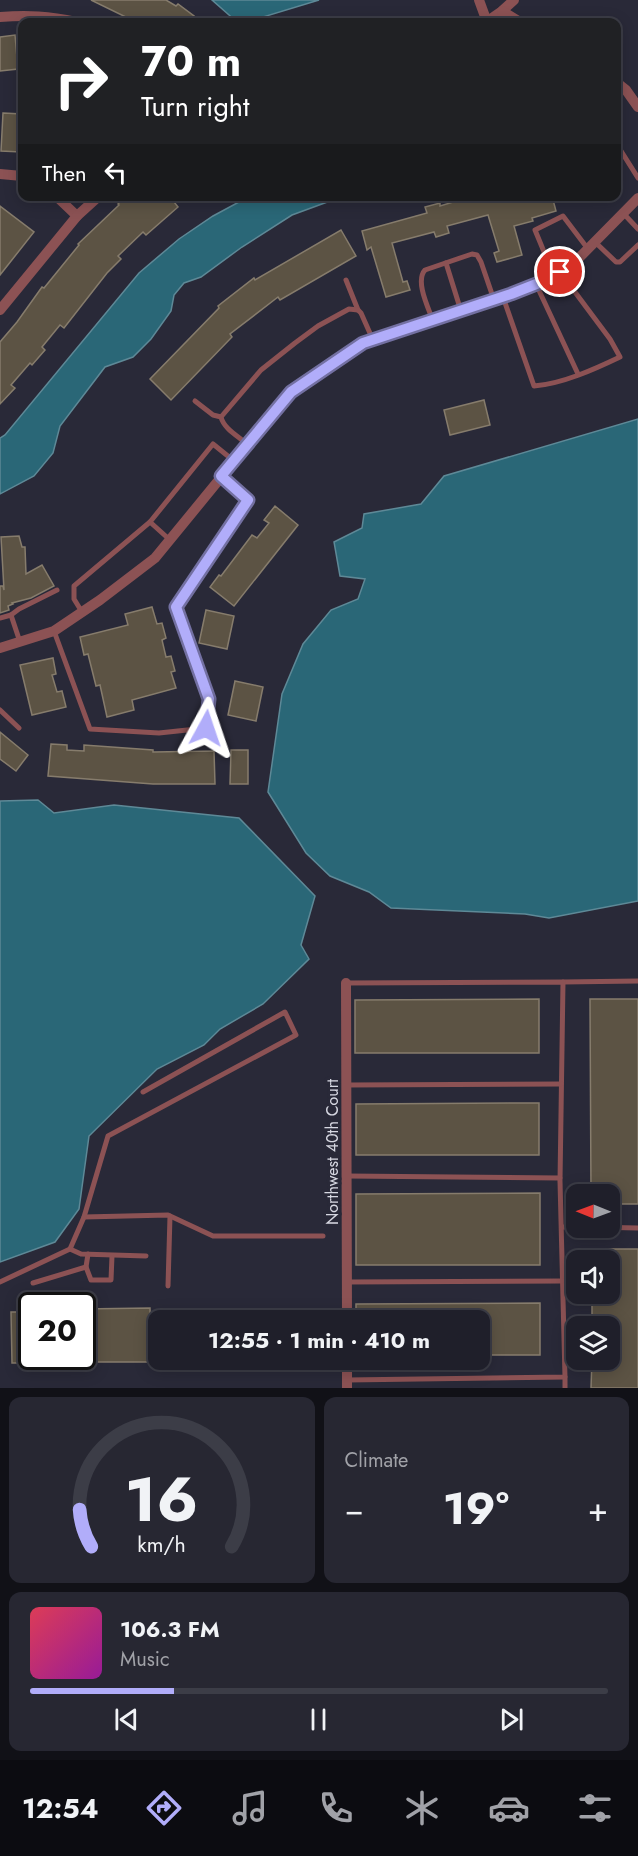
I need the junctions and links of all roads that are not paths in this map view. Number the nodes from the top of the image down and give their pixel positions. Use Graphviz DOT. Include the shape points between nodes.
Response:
graph roads {
  1 [pos="479,0"];
  2 [pos="514,0"];
  3 [pos="502,11"];
  4 [pos="0,17"];
  5 [pos="59,18"];
  6 [pos="485,18"];
  7 [pos="492,18"];
  8 [pos="505,18"];
  9 [pos="513,18"];
  10 [pos="621,86"];
  11 [pos="638,107"];
  12 [pos="621,151"];
  13 [pos="0,174"];
  14 [pos="18,176"];
  15 [pos="638,177"];
  16 [pos="638,198"];
  17 [pos="61,201"];
  18 [pos="94,201"];
  19 [pos="623,213"];
  20 [pos="77,216"];
  21 [pos="638,229"];
  22 [pos="638,245"];
  23 [pos="591,246"];
  24 [pos="446,263"];
  25 [pos="557,274"];
  26 [pos="346,280"];
  27 [pos="536,284"];
  28 [pos="499,298"];
  29 [pos="0,310"];
  30 [pos="358,310"];
  31 [pos="461,311"];
  32 [pos="433,321"];
  33 [pos="373,340"];
  34 [pos="578,374"];
  35 [pos="195,401"];
  36 [pos="221,417"];
  37 [pos="247,444"];
  38 [pos="234,461"];
  39 [pos="221,476"];
  40 [pos="150,522"];
  41 [pos="170,540"];
  42 [pos="57,590"];
  43 [pos="82,612"];
  44 [pos="11,615"];
  45 [pos="0,618"];
  46 [pos="54,631"];
  47 [pos="20,642"];
  48 [pos="0,648"];
  49 [pos="0,710"];
  50 [pos="19,728"];
  51 [pos="638,981"];
  52 [pos="563,982"];
  53 [pos="346,983"];
  54 [pos="561,1084"];
  55 [pos="346,1085"];
  56 [pos="143,1092"];
  57 [pos="347,1176"];
  58 [pos="560,1178"];
  59 [pos="170,1216"];
  60 [pos="84,1217"];
  61 [pos="562,1227"];
  62 [pos="566,1227"];
  63 [pos="620,1228"];
  64 [pos="638,1228"];
  65 [pos="323,1236"];
  66 [pos="70,1249"];
  67 [pos="88,1254"];
  68 [pos="112,1256"];
  69 [pos="146,1256"];
  70 [pos="86,1267"];
  71 [pos="562,1281"];
  72 [pos="0,1282"];
  73 [pos="347,1282"];
  74 [pos="33,1283"];
  75 [pos="168,1286"];
  76 [pos="347,1310"];
  77 [pos="565,1377"];
  78 [pos="347,1384"];
  79 [pos="565,1388"];
  1 -- 6 [label="street"];
  2 -- 3 [label="street"];
  3 -- 7 [label="street"];
  3 -- 8 [label="street"];
  3 -- 9 [label="street"];
  4 -- 5 [label="street"];
  10 -- 11 [label="street"];
  12 -- 15 [label="lane"];
  13 -- 14 [label="street"];
  16 -- 19 [label="street"];
  17 -- 20 [label="street"];
  18 -- 20 [label="street"];
  19 -- 21 [label="lane"];
  19 -- 23 [label="street"];
  20 -- 29 [label="street"];
  22 -- 23 [label="lane" via="620,262"];
  23 -- 25 [label="street"];
  23 -- 25 [label="lane" via="563,216 535,230"];
  24 -- 28 [label="lane" via="477,255"];
  24 -- 31 [label="lane"];
  24 -- 32 [label="lane" via="425,270 421,278"];
  25 -- 27 [label="street"];
  25 -- 34 [label="lane" via="620,357"];
  26 -- 30 [label="lane"];
  27 -- 28 [label="street"];
  27 -- 34 [label="lane"];
  28 -- 31 [label="street"];
  28 -- 34 [label="lane" via="534,386"];
  30 -- 33 [label="lane"];
  30 -- 36 [label="lane" via="350,309 295,343 261,370"];
  31 -- 32 [label="street"];
  32 -- 33 [label="street"];
  33 -- 37 [label="street" via="291,392"];
  35 -- 36 [label="lane"];
  36 -- 37 [label="lane" via="226,427"];
  37 -- 38 [label="street"];
  38 -- 39 [label="street"];
  38 -- 40 [label="lane" via="213,444"];
  39 -- 41 [label="street"];
  39 -- 46 [label="lane" via="248,500 176,607 209,699 206,728 159,733 90,729"];
  40 -- 41 [label="lane"];
  40 -- 43 [label="lane" via="74,586 74,599"];
  41 -- 43 [label="street" via="155,558"];
  42 -- 44 [label="lane"];
  43 -- 46 [label="street"];
  44 -- 45 [label="lane"];
  44 -- 47 [label="lane"];
  46 -- 47 [label="street"];
  47 -- 48 [label="street"];
  49 -- 50 [label="lane"];
  51 -- 52 [label="lane"];
  52 -- 53 [label="lane"];
  52 -- 54 [label="lane"];
  53 -- 55 [label="street, Northwest 40th Court"];
  54 -- 55 [label="lane"];
  54 -- 58 [label="lane"];
  55 -- 57 [label="street, Northwest 40th Court"];
  56 -- 60 [label="lane" via="285,1012 296,1035 108,1136"];
  57 -- 58 [label="lane"];
  57 -- 73 [label="street, Northwest 40th Court"];
  58 -- 61 [label="lane"];
  59 -- 60 [label="lane"];
  59 -- 65 [label="lane" via="213,1236"];
  59 -- 75 [label="lane"];
  60 -- 66 [label="lane"];
  61 -- 62 [label="lane"];
  61 -- 71 [label="lane"];
  63 -- 64 [label="lane"];
  66 -- 67 [label="lane"];
  66 -- 72 [label="lane"];
  67 -- 68 [label="lane"];
  67 -- 70 [label="lane"];
  68 -- 69 [label="lane"];
  68 -- 70 [label="lane" via="111,1280 91,1280"];
  70 -- 74 [label="lane"];
  71 -- 73 [label="lane"];
  71 -- 77 [label="lane"];
  73 -- 76 [label="street, Northwest 40th Court"];
  77 -- 78 [label="lane"];
  77 -- 79 [label="lane"];
}
